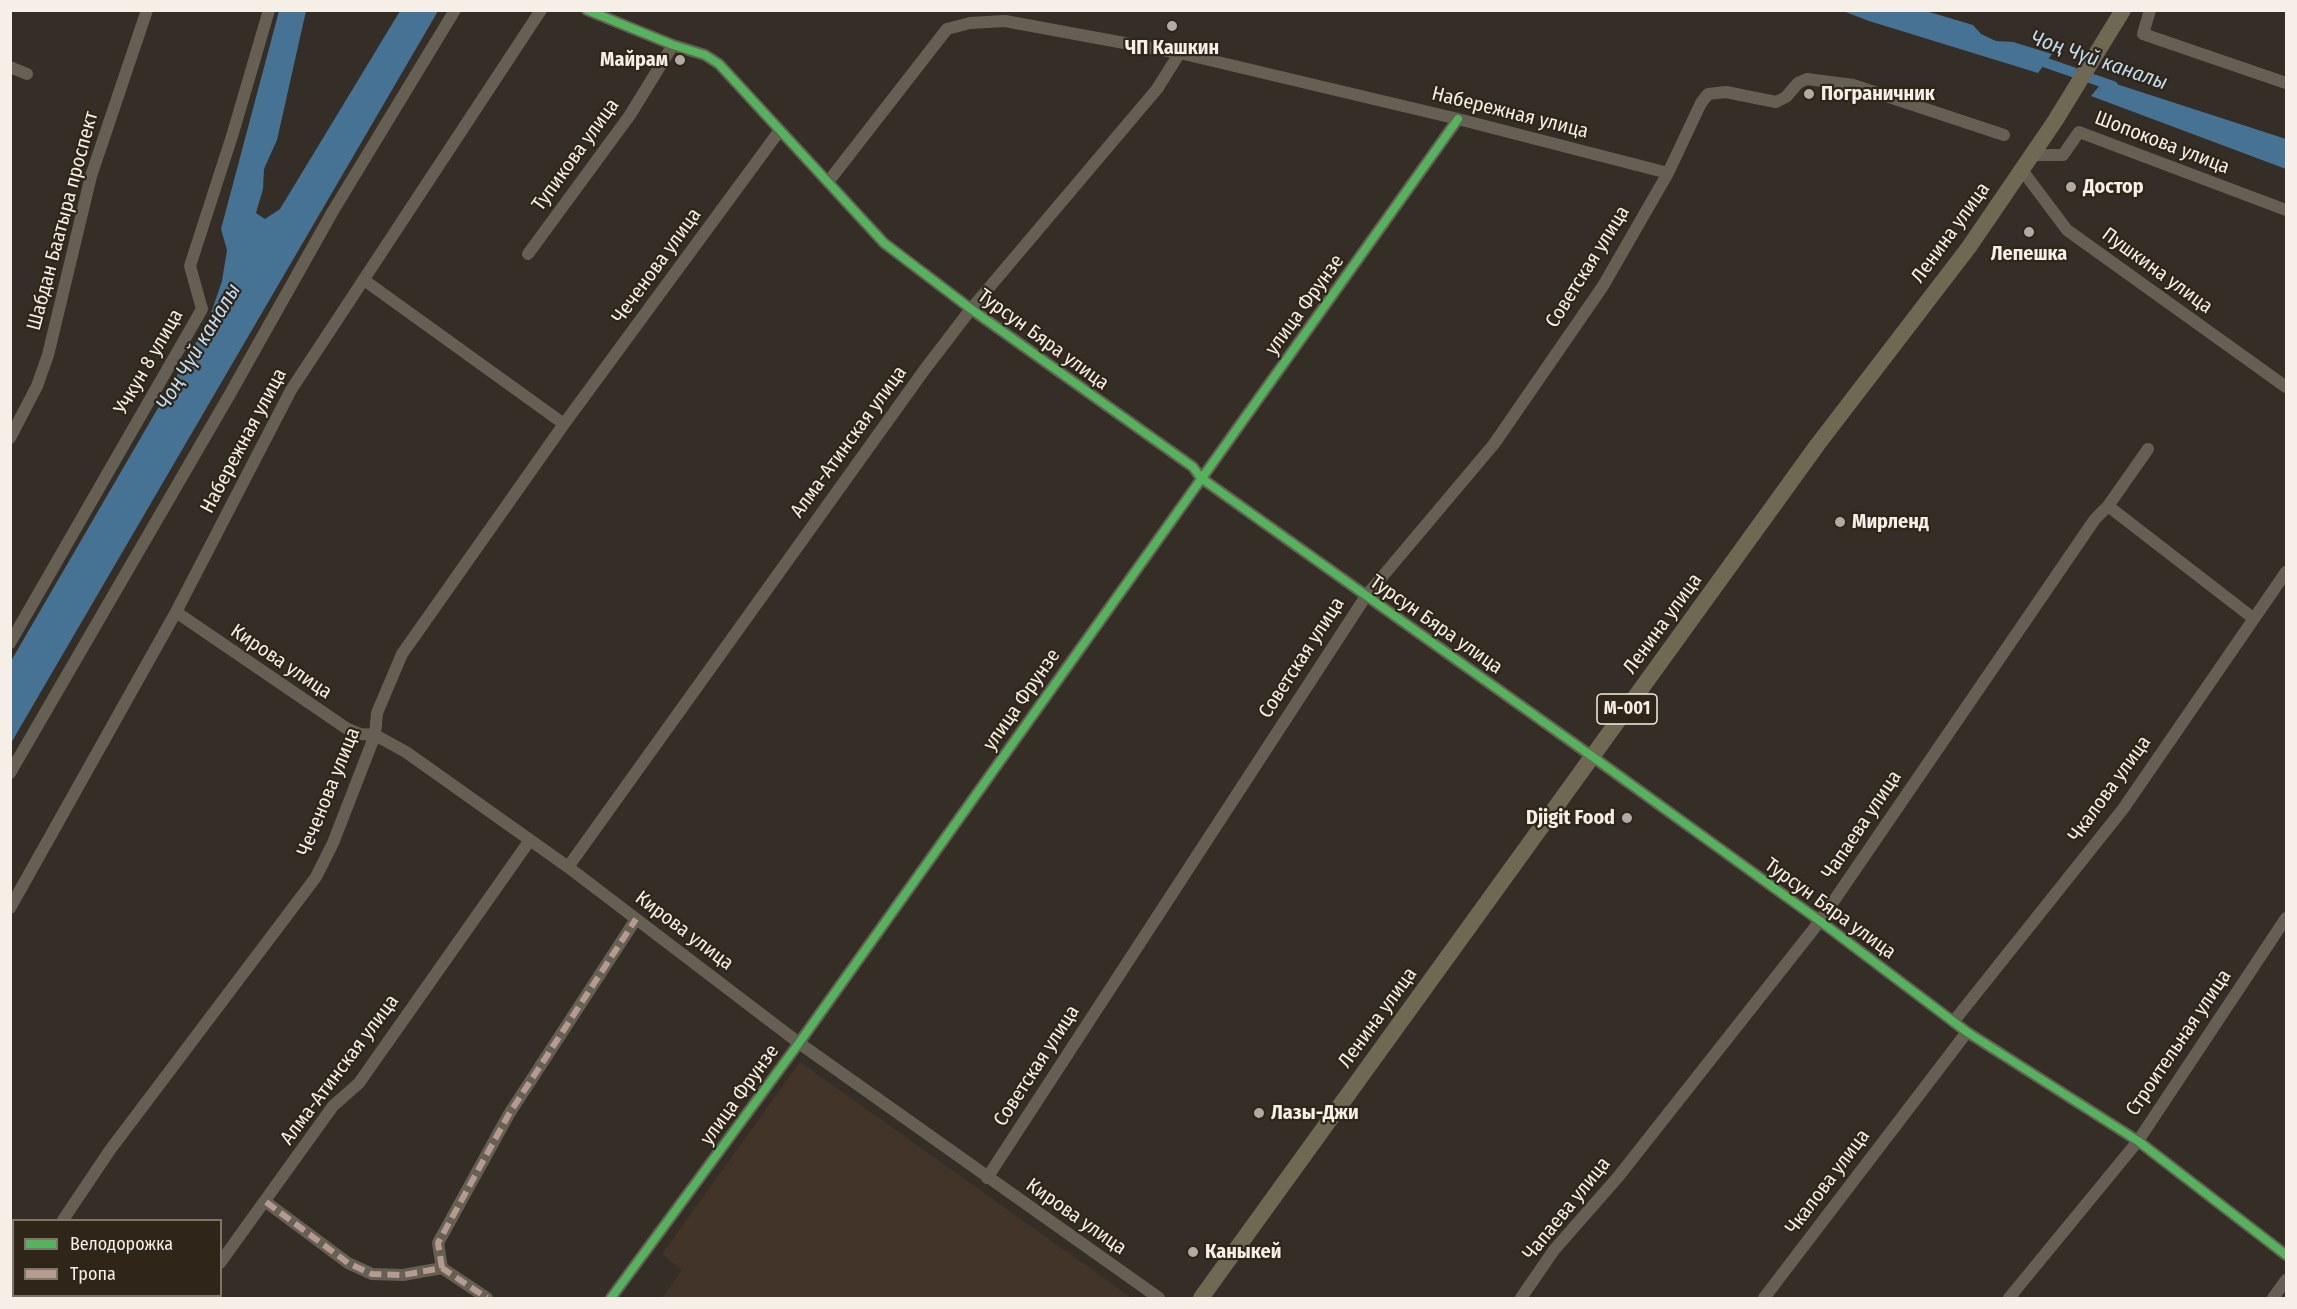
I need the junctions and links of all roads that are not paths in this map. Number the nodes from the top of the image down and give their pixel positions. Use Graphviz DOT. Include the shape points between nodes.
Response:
graph roads {
  1 [pos="147,10"];
  2 [pos="269,10"];
  3 [pos="455,10"];
  4 [pos="541,10"];
  5 [pos="587,10"];
  6 [pos="2150,10"];
  7 [pos="2120,11"];
  8 [pos="673,45"];
  9 [pos="1179,54"];
  10 [pos="10,67"];
  11 [pos="27,74"];
  12 [pos="2286,83"];
  13 [pos="1458,119"];
  14 [pos="780,130"];
  15 [pos="2004,135"];
  16 [pos="2032,155"];
  17 [pos="2022,170"];
  18 [pos="1668,173"];
  19 [pos="828,182"];
  20 [pos="2286,210"];
  21 [pos="528,254"];
  22 [pos="364,280"];
  23 [pos="971,309"];
  24 [pos="2286,387"];
  25 [pos="564,424"];
  26 [pos="10,438"];
  27 [pos="2148,449"];
  28 [pos="1201,478"];
  29 [pos="2108,507"];
  30 [pos="2286,572"];
  31 [pos="1366,596"];
  32 [pos="176,612"];
  33 [pos="2253,618"];
  34 [pos="10,643"];
  35 [pos="375,735"];
  36 [pos="1593,757"];
  37 [pos="10,773"];
  38 [pos="530,840"];
  39 [pos="568,867"];
  40 [pos="10,908"];
  41 [pos="2286,918"];
  42 [pos="636,919"];
  43 [pos="1820,921"];
  44 [pos="1954,1021"];
  45 [pos="1967,1032"];
  46 [pos="799,1043"];
  47 [pos="2138,1141"];
  48 [pos="987,1178"];
  49 [pos="266,1202"];
  50 [pos="64,1219"];
  51 [pos="2286,1255"];
  52 [pos="222,1260"];
  53 [pos="442,1268"];
  54 [pos="2286,1280"];
  55 [pos="487,1299"];
  56 [pos="611,1299"];
  57 [pos="1160,1299"];
  58 [pos="1202,1299"];
  59 [pos="1521,1299"];
  60 [pos="1764,1299"];
  61 [pos="2009,1299"];
  62 [pos="2273,1299"];
  1 -- 26 [label="street, Шабдан Баатыра проспект" via="91,176 48,354"];
  2 -- 34 [label="street, Учкун 8 улица" via="190,266 202,309"];
  3 -- 37 [label="street" via="333,211"];
  4 -- 22 [label="street, Набережная улица"];
  5 -- 8 [label="street, Турсун Бяра улица"];
  6 -- 12 [label="street" via="2143,34"];
  7 -- 16 [label="main road, Ленина улица / М-001"];
  8 -- 14 [label="street, Турсун Бяра улица" via="719,64"];
  8 -- 21 [label="street, Тупикова улица" via="630,115"];
  9 -- 13 [label="street, Набережная улица"];
  9 -- 19 [label="street, Набережная улица" via="1005,21 948,29"];
  9 -- 23 [label="street, Алма-Атинская улица" via="1157,89"];
  10 -- 11 [label="street"];
  13 -- 18 [label="street, Набережная улица"];
  13 -- 28 [label="street, улица Фрунзе"];
  14 -- 19 [label="street, Турсун Бяра улица"];
  14 -- 25 [label="street, Чеченова улица"];
  15 -- 18 [label="street" via="1853,85 1807,79 1776,102 1726,92 1708,94"];
  16 -- 17 [label="main road, Ленина улица / М-001"];
  16 -- 20 [label="street, Шопокова улица" via="2064,155 2079,132"];
  17 -- 24 [label="street, Пушкина улица" via="2067,231"];
  17 -- 36 [label="main road, Ленина улица / М-001" via="1969,247 1818,444"];
  18 -- 31 [label="street, Советская улица" via="1604,286 1494,444"];
  19 -- 23 [label="street, Турсун Бяра улица" via="884,243"];
  22 -- 25 [label="street"];
  22 -- 32 [label="street, Набережная улица" via="291,390"];
  23 -- 28 [label="street, Турсун Бяра улица" via="1192,467"];
  23 -- 39 [label="street, Алма-Атинская улица"];
  25 -- 35 [label="street, Чеченова улица" via="402,654 377,713"];
  27 -- 29 [label="street, Чапаева улица"];
  28 -- 31 [label="street, Турсун Бяра улица"];
  28 -- 46 [label="street, улица Фрунзе"];
  29 -- 33 [label="street"];
  29 -- 43 [label="street, Чапаева улица" via="2095,519"];
  30 -- 33 [label="street, Чкалова улица"];
  31 -- 36 [label="street, Турсун Бяра улица"];
  31 -- 48 [label="street, Советская улица"];
  32 -- 35 [label="street, Кирова улица" via="346,728"];
  32 -- 40 [label="street, Набережная улица"];
  33 -- 44 [label="street, Чкалова улица" via="2123,809"];
  35 -- 38 [label="street, Кирова улица" via="406,752"];
  35 -- 50 [label="street, Чеченова улица" via="316,877 110,1150"];
  36 -- 43 [label="street, Турсун Бяра улица"];
  36 -- 58 [label="main road, Ленина улица / М-001"];
  38 -- 39 [label="street, Кирова улица"];
  38 -- 49 [label="street, Алма-Атинская улица" via="359,1083 333,1106"];
  39 -- 42 [label="street, Кирова улица"];
  41 -- 47 [label="street, Строительная улица"];
  42 -- 46 [label="street, Кирова улица"];
  42 -- 53 [label="street" via="503,1124 438,1243"];
  43 -- 44 [label="street, Турсун Бяра улица"];
  43 -- 59 [label="street, Чапаева улица" via="1618,1177 1554,1250"];
  44 -- 45 [label="street, Турсун Бяра улица"];
  45 -- 47 [label="street, Турсун Бяра улица"];
  45 -- 60 [label="street, Чкалова улица"];
  46 -- 48 [label="street, Кирова улица"];
  46 -- 56 [label="street, улица Фрунзе"];
  47 -- 51 [label="street, Турсун Бяра улица"];
  47 -- 61 [label="street, Строительная улица"];
  48 -- 57 [label="street, Кирова улица"];
  49 -- 52 [label="street, Алма-Атинская улица"];
  49 -- 53 [label="street" via="348,1263 372,1274 403,1275"];
  53 -- 55 [label="street"];
  54 -- 62 [label="street"];
}
